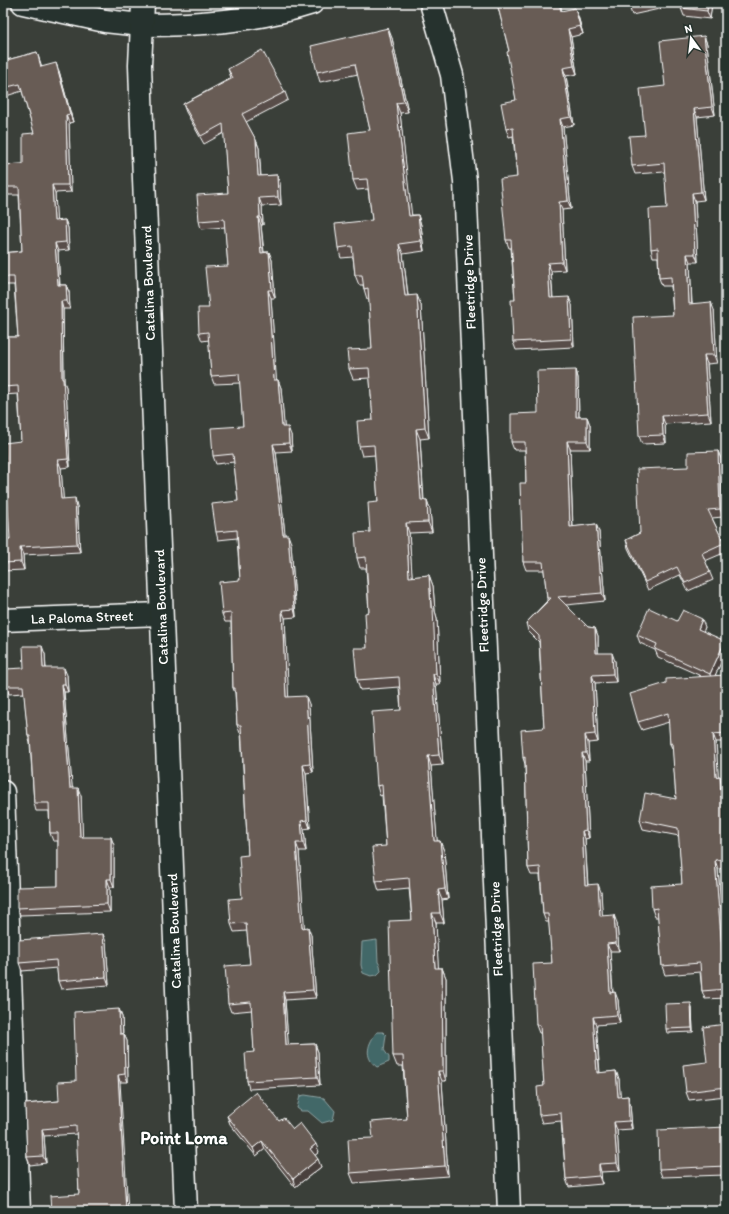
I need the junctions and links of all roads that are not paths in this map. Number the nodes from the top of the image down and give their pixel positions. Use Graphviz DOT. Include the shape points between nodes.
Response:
graph roads {
  1 [pos="23,3"];
  2 [pos="143,3"];
  3 [pos="312,3"];
  4 [pos="431,3"];
  5 [pos="141,24"];
  6 [pos="161,614"];
  7 [pos="3,620"];
  8 [pos="3,792"];
  9 [pos="19,1211"];
  10 [pos="186,1211"];
  11 [pos="508,1211"];
  1 -- 5 [label="street" via="105,21"];
  2 -- 5 [label="street, Catalina Boulevard"];
  3 -- 5 [label="street" via="266,16 230,21"];
  4 -- 11 [label="street, Fleetridge Drive" via="452,75 465,181"];
  5 -- 6 [label="street, Catalina Boulevard" via="143,154"];
  6 -- 7 [label="street, La Paloma Street"];
  6 -- 10 [label="street, Catalina Boulevard"];
  8 -- 9 [label="street"];
}
